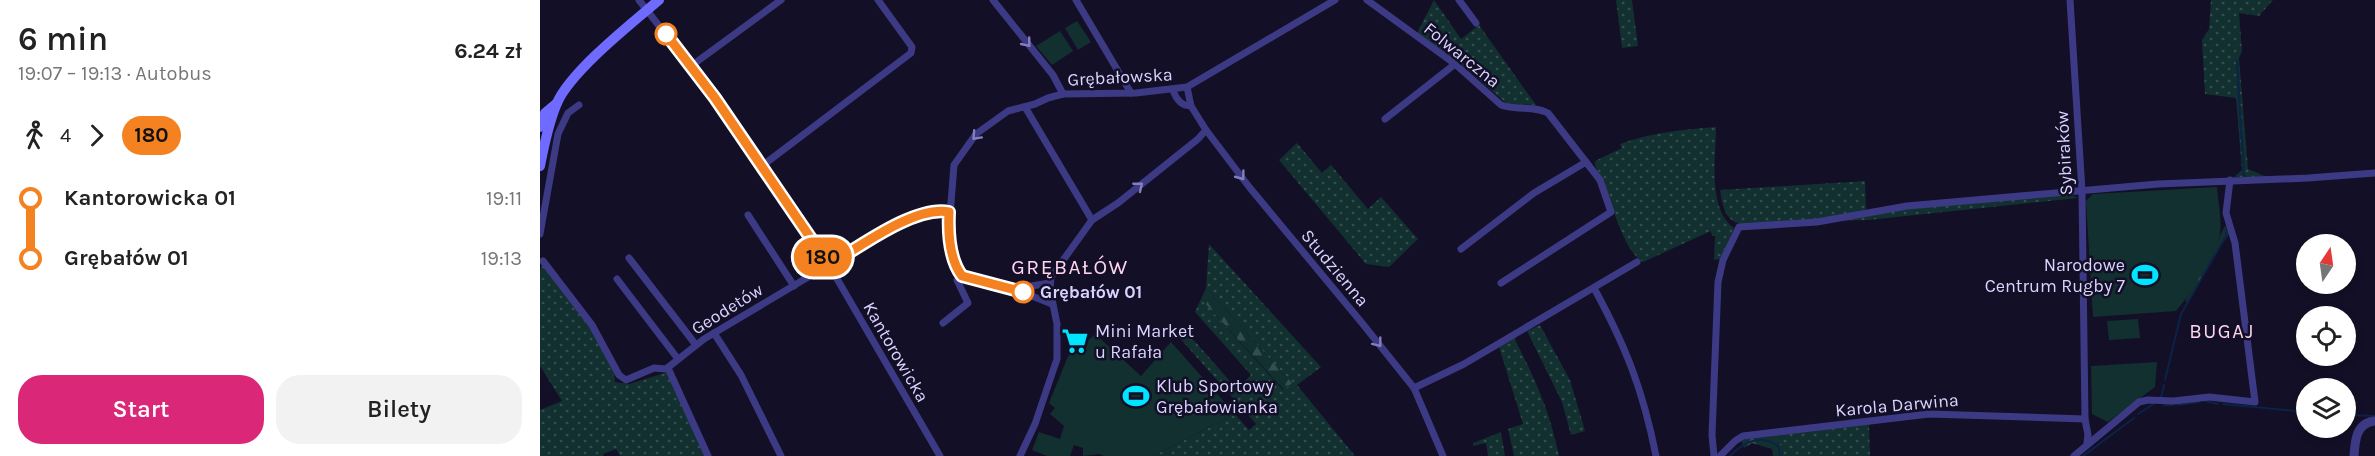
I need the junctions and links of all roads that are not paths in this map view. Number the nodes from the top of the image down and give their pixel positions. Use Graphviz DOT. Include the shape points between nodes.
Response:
graph roads {
  1 [pos="639,0"];
  2 [pos="659,0"];
  3 [pos="781,0"];
  4 [pos="878,0"];
  5 [pos="993,0"];
  6 [pos="1076,0"];
  7 [pos="1335,0"];
  8 [pos="1367,0"];
  9 [pos="1459,0"];
  10 [pos="2070,0"];
  11 [pos="647,11"];
  12 [pos="1476,23"];
  13 [pos="1455,64"];
  14 [pos="691,66"];
  15 [pos="1187,87"];
  16 [pos="1173,90"];
  17 [pos="1131,93"];
  18 [pos="1063,94"];
  19 [pos="557,104"];
  20 [pos="579,105"];
  21 [pos="1191,106"];
  22 [pos="1025,107"];
  23 [pos="1385,119"];
  24 [pos="540,127"];
  25 [pos="1206,130"];
  26 [pos="1586,162"];
  27 [pos="540,165"];
  28 [pos="762,166"];
  29 [pos="2375,173"];
  30 [pos="2230,180"];
  31 [pos="2082,191"];
  32 [pos="949,212"];
  33 [pos="748,215"];
  34 [pos="1092,220"];
  35 [pos="540,234"];
  36 [pos="1461,249"];
  37 [pos="629,258"];
  38 [pos="543,261"];
  39 [pos="1637,261"];
  40 [pos="829,265"];
  41 [pos="962,276"];
  42 [pos="617,279"];
  43 [pos="1050,283"];
  44 [pos="1501,283"];
  45 [pos="794,286"];
  46 [pos="1594,288"];
  47 [pos="1021,291"];
  48 [pos="1053,304"];
  49 [pos="943,323"];
  50 [pos="714,333"];
  51 [pos="696,345"];
  52 [pos="678,359"];
  53 [pos="668,368"];
  54 [pos="1414,388"];
  55 [pos="2085,419"];
  56 [pos="2375,421"];
  57 [pos="2087,443"];
  58 [pos="708,456"];
  59 [pos="781,456"];
  60 [pos="940,456"];
  61 [pos="1020,456"];
  62 [pos="1443,456"];
  63 [pos="1656,456"];
  64 [pos="1714,456"];
  65 [pos="1720,456"];
  66 [pos="2074,456"];
  67 [pos="2354,456"];
  1 -- 11 [label="street, Kantorowicka"];
  2 -- 11 [label="main road"];
  3 -- 14 [label="street"];
  4 -- 28 [label="street" via="912,47 911,53"];
  5 -- 18 [label="street, one-way" via="1053,75"];
  6 -- 17 [label="street"];
  7 -- 15 [label="street, Grębałowska"];
  8 -- 13 [label="street, Folwarczna"];
  9 -- 12 [label="street"];
  10 -- 31 [label="street, Sybiraków"];
  11 -- 14 [label="street, Kantorowicka"];
  11 -- 19 [label="main road" via="585,65"];
  13 -- 23 [label="street"];
  13 -- 26 [label="street, Folwarczna" via="1501,105 1548,113"];
  14 -- 28 [label="street, Kantorowicka"];
  15 -- 16 [label="street, Grębałowska"];
  15 -- 21 [label="street, Studzienna"];
  16 -- 17 [label="street, Grębałowska"];
  16 -- 21 [label="street, Studzienna" via="1179,101"];
  17 -- 18 [label="street, Grębałowska"];
  18 -- 22 [label="street, Grębałowska"];
  19 -- 24 [label="main road" via="545,113"];
  19 -- 27 [label="main road"];
  20 -- 35 [label="street" via="568,113 558,134"];
  21 -- 25 [label="street, Studzienna"];
  22 -- 32 [label="street, Grębałowska, one-way" via="1008,111 987,125 962,152 954,165"];
  22 -- 34 [label="street"];
  34 -- 25 [label="street, one-way"];
  25 -- 54 [label="street, Studzienna, one-way"];
  26 -- 36 [label="street" via="1534,193"];
  26 -- 44 [label="street, Folwarczna" via="1602,184 1611,212"];
  28 -- 40 [label="street, Kantorowicka"];
  29 -- 30 [label="street"];
  30 -- 31 [label="street"];
  30 -- 57 [label="street" via="2226,213 2235,243 2255,402 2210,397 2148,400 2132,406"];
  31 -- 55 [label="street, Sybiraków"];
  31 -- 64 [label="street" via="1907,206 1817,222 1739,227 1723,260 1718,282"];
  32 -- 40 [label="street, Geodetów" via="938,210 894,226"];
  32 -- 41 [label="street, Grębałowska" via="953,256"];
  33 -- 45 [label="street"];
  34 -- 43 [label="street"];
  37 -- 51 [label="street"];
  38 -- 53 [label="street, Geodetów" via="591,326 619,375 626,380 654,368"];
  39 -- 46 [label="street"];
  40 -- 45 [label="street, Geodetów"];
  40 -- 60 [label="street, Kantorowicka"];
  41 -- 47 [label="street"];
  41 -- 49 [label="street, Grębałowska" via="958,285 968,303"];
  42 -- 52 [label="street"];
  43 -- 47 [label="street"];
  43 -- 48 [label="street"];
  45 -- 50 [label="street, Geodetów"];
  46 -- 54 [label="street" via="1464,364"];
  46 -- 63 [label="street" via="1632,364"];
  47 -- 48 [label="street"];
  48 -- 61 [label="street" via="1057,359"];
  50 -- 51 [label="street, Geodetów"];
  50 -- 59 [label="street" via="741,375"];
  51 -- 52 [label="street, Geodetów"];
  52 -- 53 [label="street, Geodetów"];
  53 -- 58 [label="street"];
  54 -- 62 [label="street, Studzienna"];
  55 -- 57 [label="street, Sybiraków"];
  55 -- 65 [label="street, Karola Darwina" via="1929,414 1743,436"];
  56 -- 67 [label="street" via="2360,429"];
  57 -- 66 [label="street"];
}
